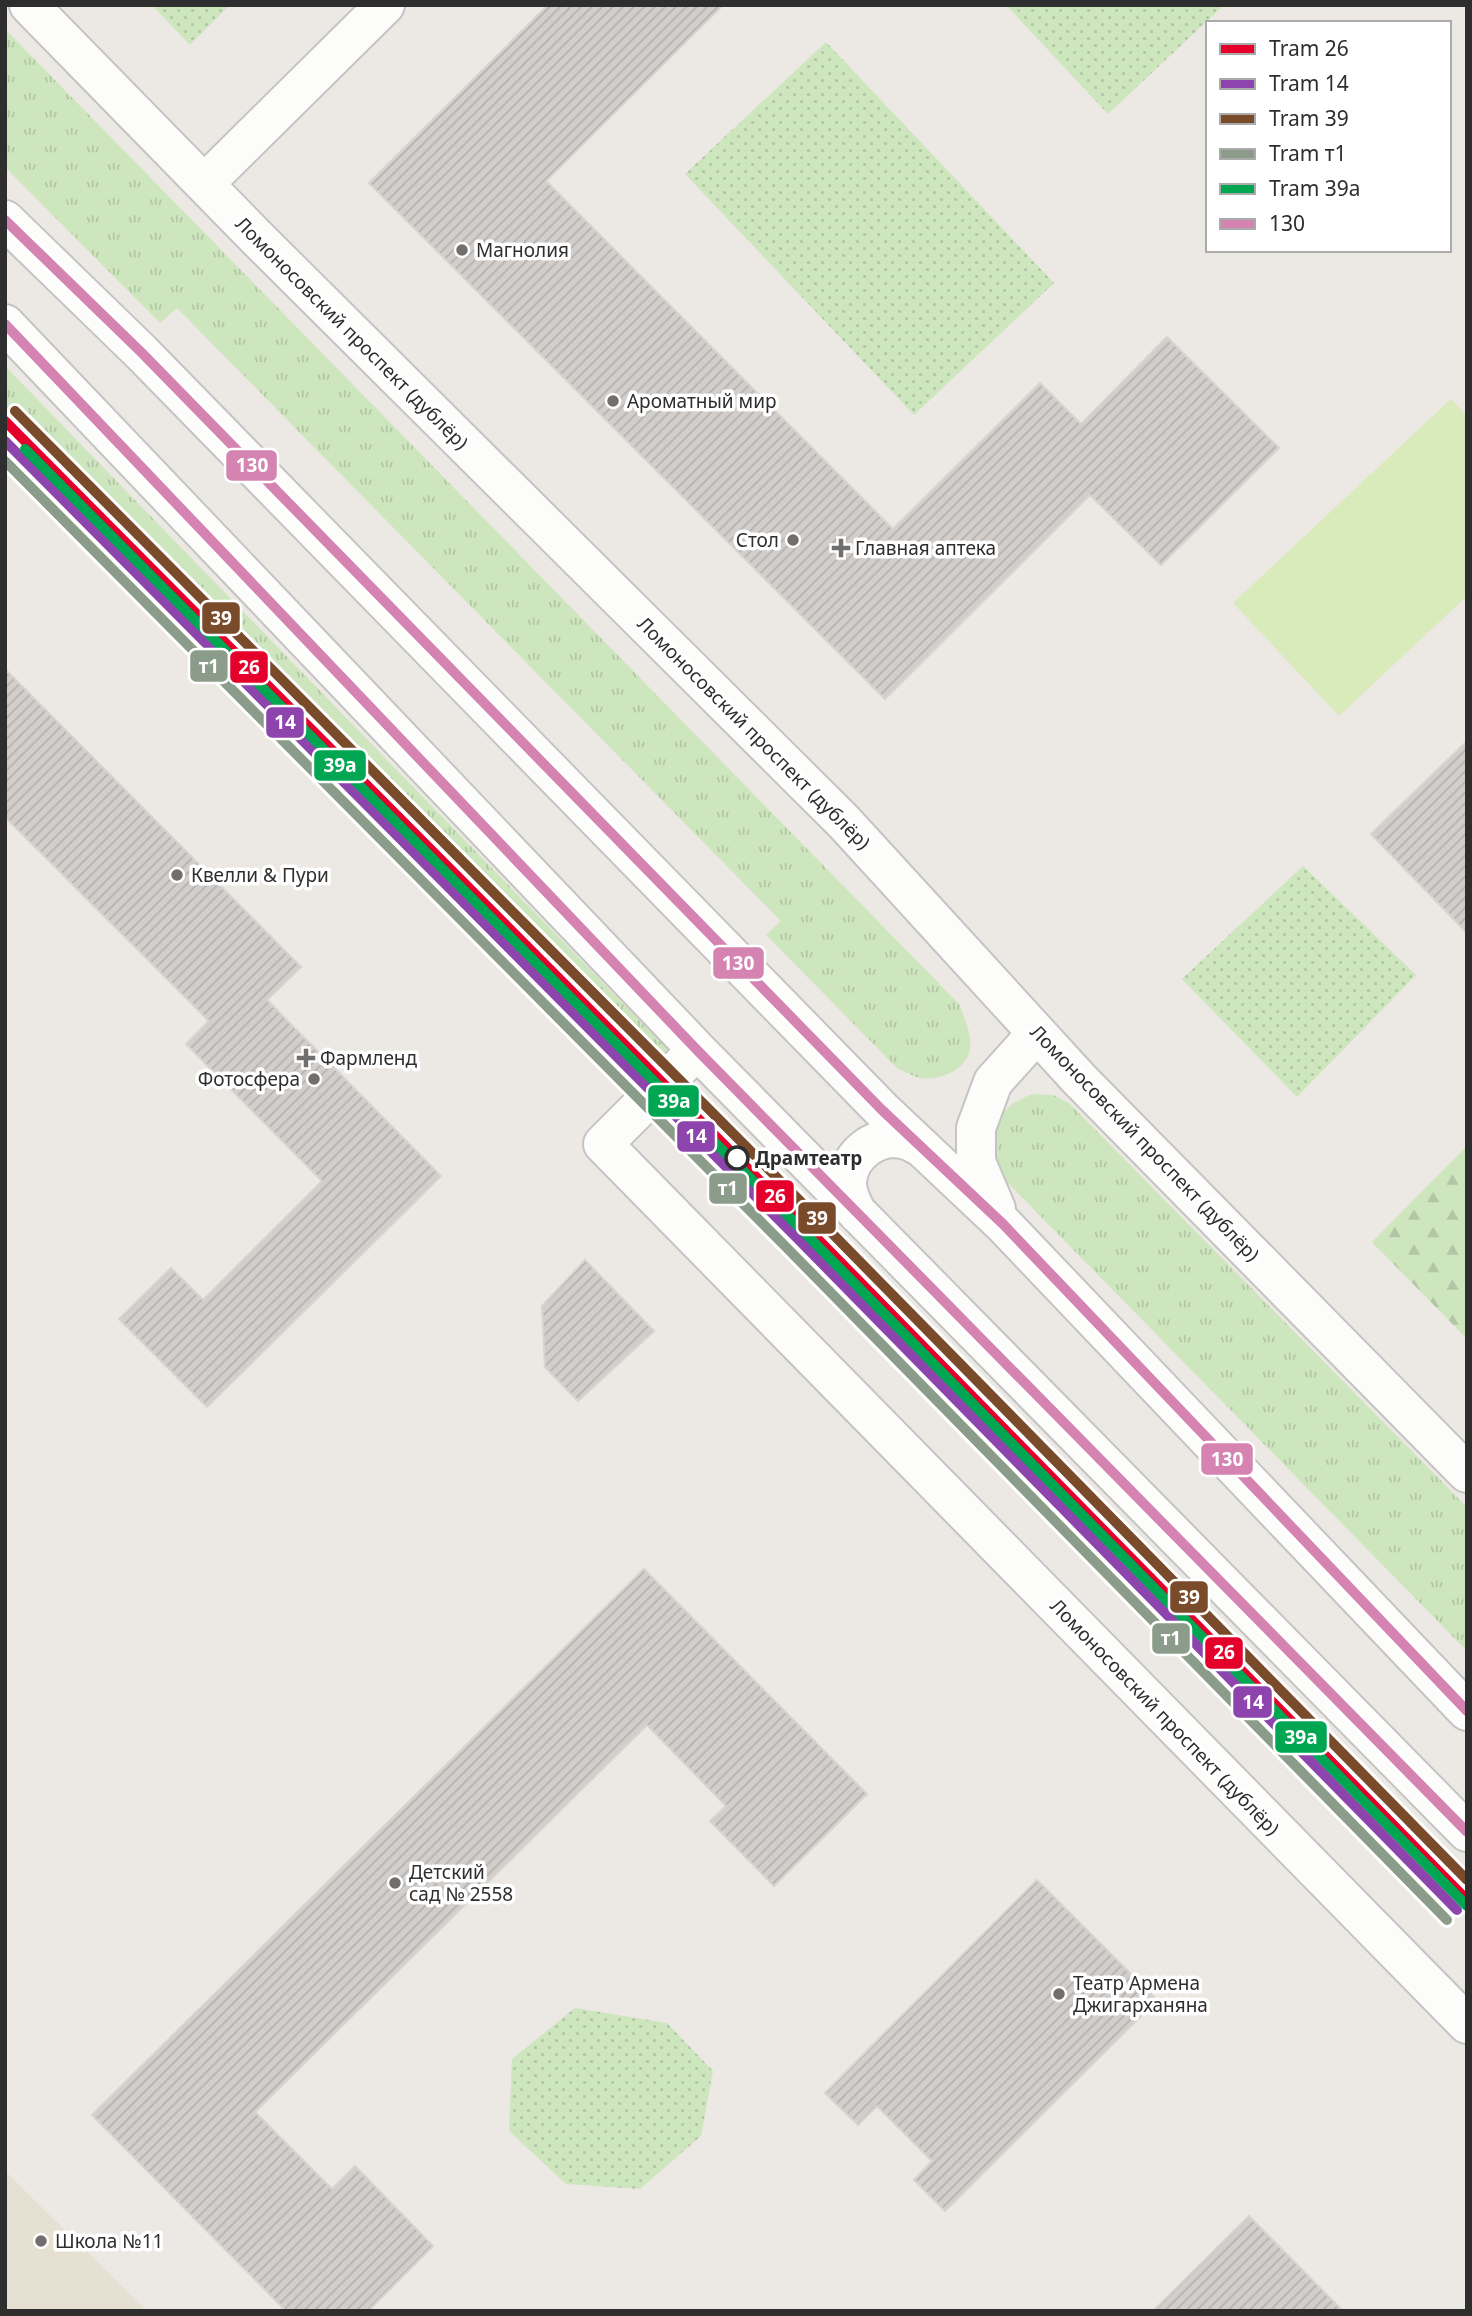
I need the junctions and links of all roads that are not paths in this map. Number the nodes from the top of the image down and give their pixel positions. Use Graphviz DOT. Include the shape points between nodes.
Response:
graph roads {
  1 [pos="29,5"];
  2 [pos="385,5"];
  3 [pos="205,183"];
  4 [pos="5,220"];
  5 [pos="5,324"];
  6 [pos="1037,1033"];
  7 [pos="697,1051"];
  8 [pos="921,1147"];
  9 [pos="858,1214"];
  10 [pos="1003,1224"];
  11 [pos="1467,1473"];
  12 [pos="1467,1712"];
  13 [pos="1467,1832"];
  14 [pos="1467,2024"];
  1 -- 3 [label="main road, Ломоносовский проспект (дублёр)"];
  2 -- 3 [label="main road"];
  3 -- 6 [label="main road, Ломоносовский проспект (дублёр)" via="844,822"];
  4 -- 8 [label="main road" via="141,352"];
  5 -- 7 [label="main road"];
  6 -- 10 [label="main road" via="993,1082 976,1128 976,1162"];
  6 -- 11 [label="main road, Ломоносовский проспект (дублёр)"];
  7 -- 9 [label="main road"];
  7 -- 14 [label="main road, Ломоносовский проспект (дублёр)" via="603,1144"];
  8 -- 9 [label="main road" via="889,1138 859,1153 850,1166 847,1183"];
  8 -- 10 [label="main road"];
  9 -- 13 [label="main road"];
  10 -- 12 [label="main road"];
}
